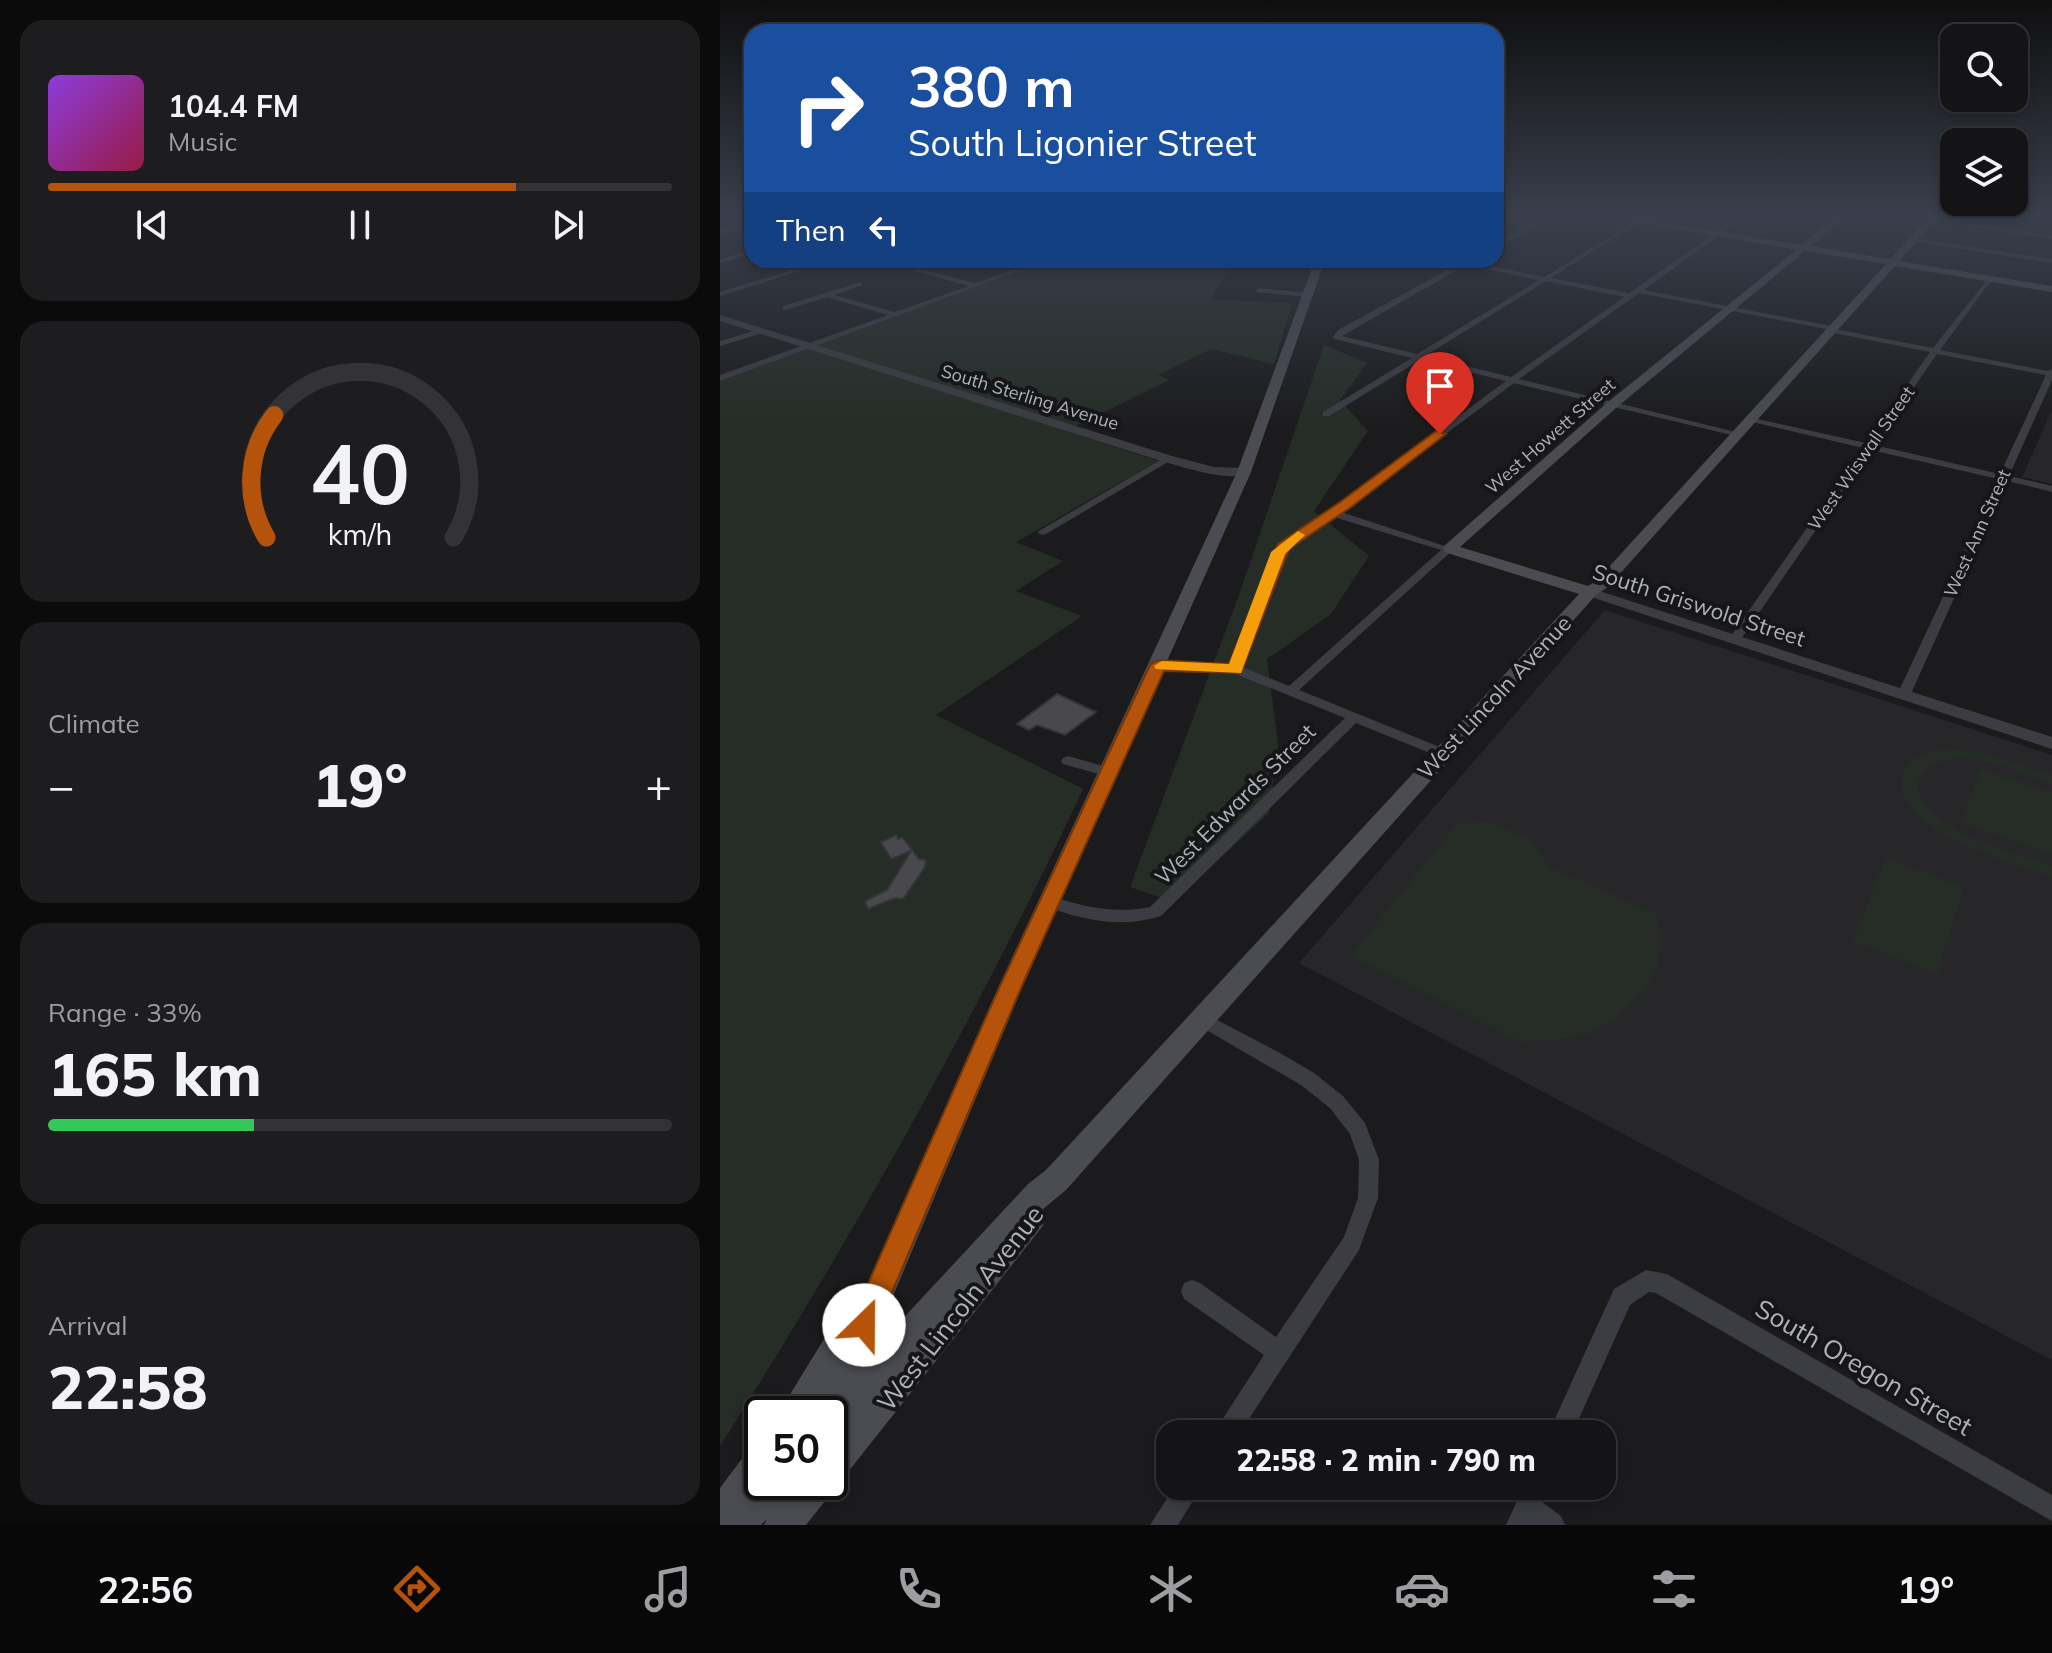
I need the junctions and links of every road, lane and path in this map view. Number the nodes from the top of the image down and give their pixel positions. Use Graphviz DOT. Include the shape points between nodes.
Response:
graph roads {
  1 [pos="739,288"];
  2 [pos="848,288"];
  3 [pos="969,288"];
  4 [pos="1310,288"];
  5 [pos="1420,288"];
  6 [pos="1526,288"];
  7 [pos="1602,288"];
  8 [pos="1644,288"];
  9 [pos="1753,288"];
  10 [pos="1870,288"];
  11 [pos="1982,288"];
  12 [pos="1258,290"];
  13 [pos="720,294"];
  14 [pos="1636,294"];
  15 [pos="826,295"];
  16 [pos="1308,295"];
  17 [pos="786,308"];
  18 [pos="1729,308"];
  19 [pos="895,314"];
  20 [pos="720,318"];
  21 [pos="1830,329"];
  22 [pos="760,331"];
  23 [pos="720,344"];
  24 [pos="807,346"];
  25 [pos="1935,351"];
  26 [pos="1414,357"];
  27 [pos="2052,373"];
  28 [pos="720,378"];
  29 [pos="1511,381"];
  30 [pos="1612,405"];
  31 [pos="1326,414"];
  32 [pos="1751,419"];
  33 [pos="1737,435"];
  34 [pos="1868,446"];
  35 [pos="1168,459"];
  36 [pos="1244,472"];
  37 [pos="2002,477"];
  38 [pos="2052,489"];
  39 [pos="1332,513"];
  40 [pos="1042,532"];
  41 [pos="1449,549"];
  42 [pos="1590,592"];
  43 [pos="1735,639"];
  44 [pos="1159,665"];
  45 [pos="1235,669"];
  46 [pos="1290,692"];
  47 [pos="1904,695"];
  48 [pos="1353,718"];
  49 [pos="2052,743"];
  50 [pos="1442,753"];
  51 [pos="1068,761"];
  52 [pos="1109,772"];
  53 [pos="1050,902"];
  54 [pos="1202,1019"];
  55 [pos="1056,1180"];
  56 [pos="919,1197"];
  57 [pos="1192,1291"];
  58 [pos="864,1325"];
  59 [pos="1280,1353"];
  60 [pos="879,1366"];
  61 [pos="806,1396"];
  62 [pos="834,1396"];
  63 [pos="848,1401"];
  64 [pos="1235,1420"];
  65 [pos="1566,1420"];
  66 [pos="848,1448"];
  67 [pos="744,1484"];
  68 [pos="760,1500"];
  69 [pos="777,1500"];
  70 [pos="804,1500"];
  71 [pos="1180,1500"];
  72 [pos="1528,1506"];
  73 [pos="2052,1509"];
  74 [pos="720,1517"];
  75 [pos="737,1525"];
  76 [pos="755,1525"];
  77 [pos="782,1525"];
  78 [pos="1163,1525"];
  79 [pos="1552,1525"];
  1 -- 13 [label="street"];
  2 -- 15 [label="street"];
  3 -- 19 [label="street"];
  4 -- 16 [label="main road"];
  5 -- 26 [label="street" via="1337,337"];
  6 -- 26 [label="street"];
  7 -- 14 [label="street"];
  8 -- 14 [label="street"];
  9 -- 18 [label="main road, West Howett Street"];
  10 -- 21 [label="main road, West Lincoln Avenue"];
  11 -- 25 [label="street, West Wiswall Street"];
  12 -- 16 [label="street"];
  14 -- 18 [label="street"];
  14 -- 29 [label="street"];
  15 -- 17 [label="street"];
  15 -- 19 [label="street"];
  16 -- 36 [label="main road"];
  18 -- 21 [label="street"];
  18 -- 30 [label="main road, West Howett Street"];
  19 -- 24 [label="street"];
  20 -- 22 [label="street, South Sterling Avenue"];
  21 -- 25 [label="street"];
  21 -- 32 [label="main road, West Lincoln Avenue"];
  22 -- 23 [label="street"];
  22 -- 24 [label="street, South Sterling Avenue"];
  24 -- 28 [label="street"];
  24 -- 35 [label="street, South Sterling Avenue"];
  25 -- 27 [label="street"];
  25 -- 34 [label="street, West Wiswall Street"];
  26 -- 29 [label="street"];
  26 -- 31 [label="street"];
  27 -- 37 [label="street, West Ann Street"];
  29 -- 30 [label="street"];
  29 -- 39 [label="street"];
  30 -- 33 [label="street"];
  30 -- 41 [label="main road, West Howett Street"];
  32 -- 33 [label="main road, West Lincoln Avenue"];
  32 -- 34 [label="street"];
  33 -- 42 [label="main road, West Lincoln Avenue"];
  34 -- 37 [label="street"];
  34 -- 43 [label="street, West Wiswall Street"];
  35 -- 36 [label="street, South Sterling Avenue" via="1214,471"];
  35 -- 40 [label="street"];
  36 -- 44 [label="main road"];
  37 -- 38 [label="street"];
  37 -- 47 [label="street, West Ann Street"];
  39 -- 41 [label="street, South Griswold Street"];
  39 -- 45 [label="street" via="1279,552"];
  41 -- 42 [label="main road, South Griswold Street"];
  41 -- 46 [label="street, West Howett Street"];
  42 -- 43 [label="street, South Griswold Street"];
  42 -- 50 [label="main road, West Lincoln Avenue"];
  43 -- 47 [label="street, South Griswold Street"];
  44 -- 45 [label="street"];
  44 -- 52 [label="main road"];
  45 -- 46 [label="street"];
  46 -- 48 [label="street"];
  47 -- 49 [label="street, South Griswold Street"];
  48 -- 50 [label="street"];
  48 -- 53 [label="street, West Edwards Street" via="1155,912 1122,920"];
  50 -- 54 [label="main road, West Lincoln Avenue"];
  51 -- 52 [label="street"];
  52 -- 53 [label="main road"];
  53 -- 56 [label="main road"];
  54 -- 55 [label="main road, West Lincoln Avenue"];
  54 -- 59 [label="street" via="1338,1102 1370,1153 1370,1194 1361,1226"];
  55 -- 60 [label="main road, West Lincoln Avenue"];
  55 -- 66 [label="main road, West Lincoln Avenue" via="1026,1226"];
  56 -- 58 [label="main road"];
  56 -- 61 [label="main road"];
  57 -- 59 [label="street"];
  58 -- 60 [label="main road" via="857,1359 866,1369"];
  58 -- 62 [label="main road"];
  59 -- 64 [label="street"];
  60 -- 63 [label="main road, West Lincoln Avenue"];
  65 -- 73 [label="street, South Oregon Street" via="1622,1297 1646,1281 1659,1282"];
  67 -- 74 [label="main road"];
  68 -- 75 [label="main road"];
  69 -- 76 [label="main road"];
  70 -- 77 [label="main road"];
  71 -- 78 [label="street"];
  72 -- 79 [label="street"];
}
